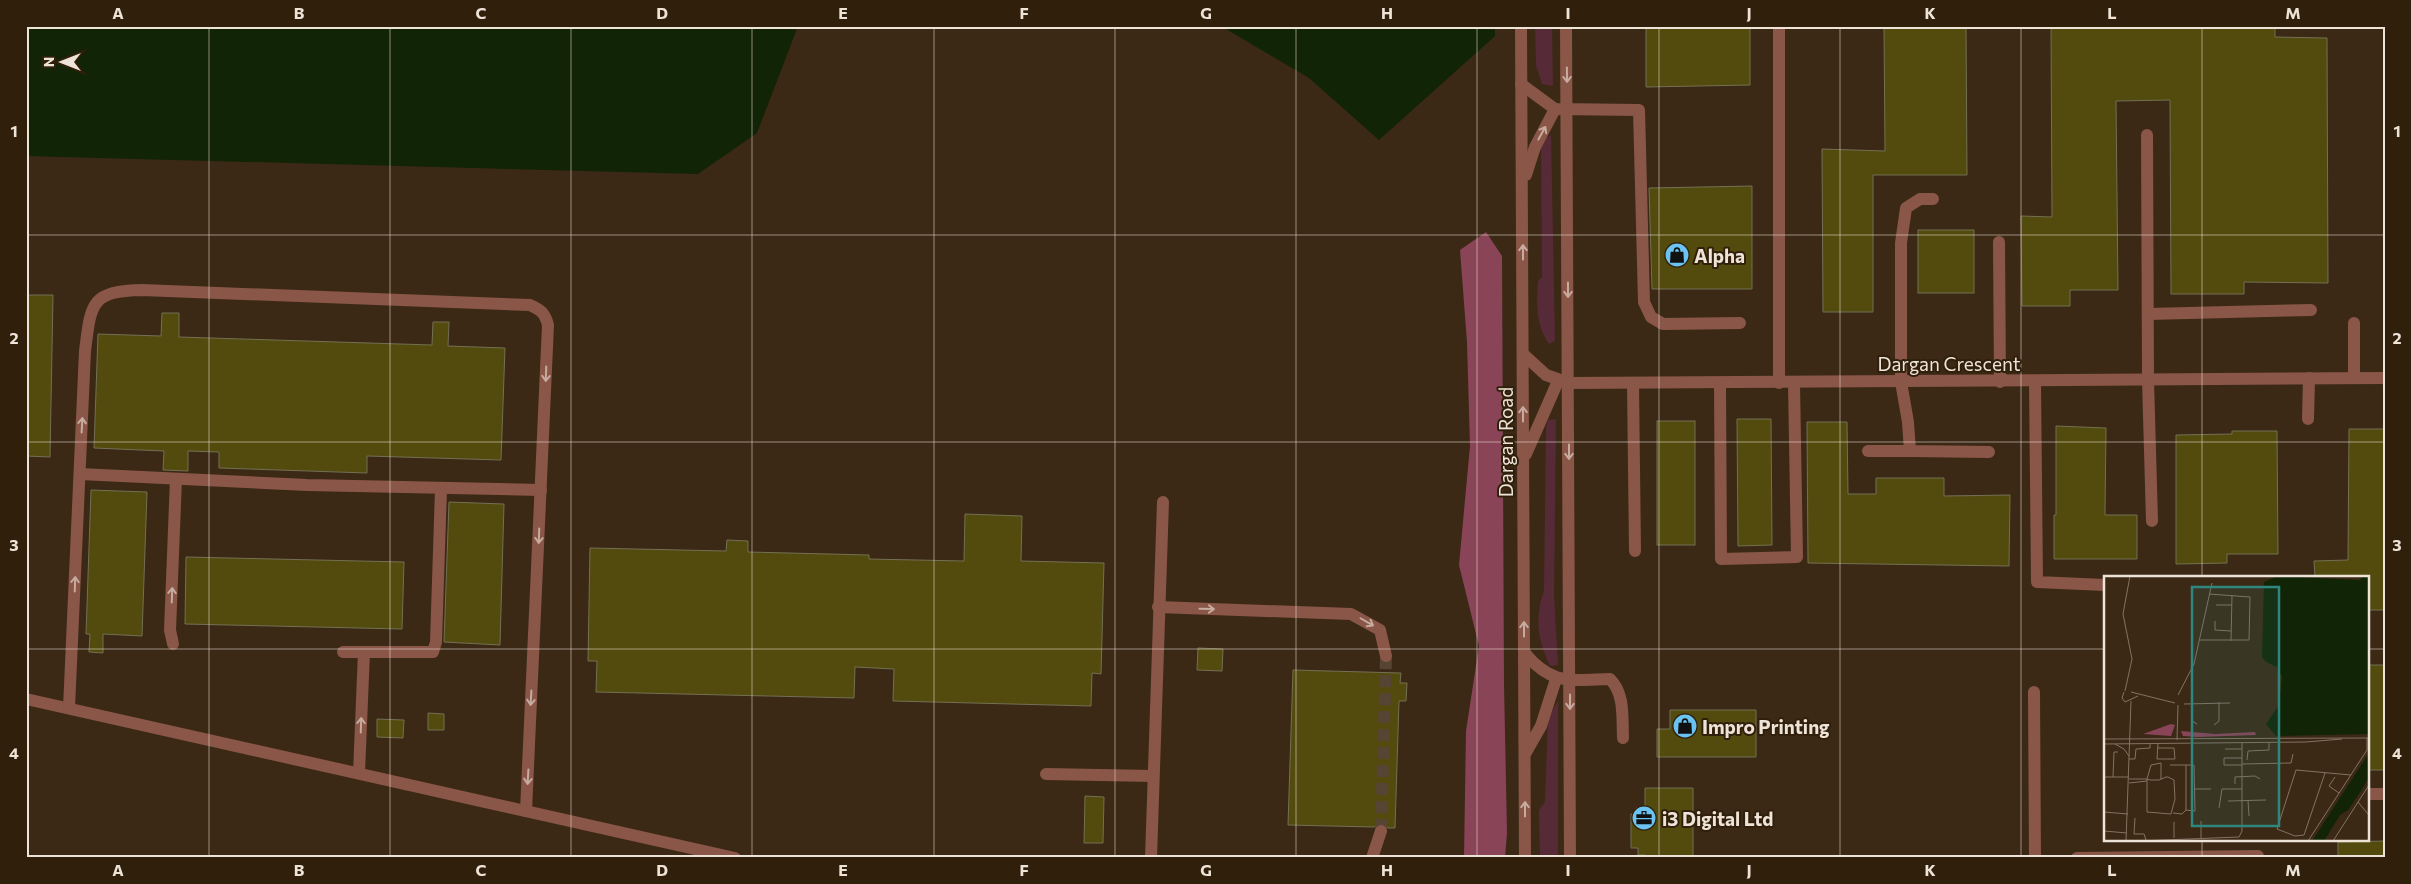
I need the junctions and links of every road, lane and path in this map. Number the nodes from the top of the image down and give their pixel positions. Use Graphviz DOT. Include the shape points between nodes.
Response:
graph roads {
  1 [pos="1520,26"];
  2 [pos="1566,26"];
  3 [pos="1779,26"];
  4 [pos="1521,84"];
  5 [pos="1561,110"];
  6 [pos="2147,135"];
  7 [pos="1522,191"];
  8 [pos="1933,199"];
  9 [pos="1999,242"];
  10 [pos="2311,310"];
  11 [pos="2148,314"];
  12 [pos="1740,323"];
  13 [pos="2354,323"];
  14 [pos="1523,354"];
  15 [pos="2309,378"];
  16 [pos="2354,378"];
  17 [pos="2385,378"];
  18 [pos="2148,380"];
  19 [pos="2035,381"];
  20 [pos="1563,382"];
  21 [pos="1901,382"];
  22 [pos="2000,382"];
  23 [pos="1633,383"];
  24 [pos="1720,383"];
  25 [pos="1779,383"];
  26 [pos="1794,383"];
  27 [pos="2308,419"];
  28 [pos="1868,451"];
  29 [pos="1910,451"];
  30 [pos="1989,452"];
  31 [pos="1523,462"];
  32 [pos="80,474"];
  33 [pos="176,479"];
  34 [pos="442,489"];
  35 [pos="541,490"];
  36 [pos="1163,502"];
  37 [pos="2152,521"];
  38 [pos="1635,551"];
  39 [pos="2104,585"];
  40 [pos="1158,608"];
  41 [pos="173,644"];
  42 [pos="343,652"];
  43 [pos="364,652"];
  44 [pos="1524,652"];
  45 [pos="1386,656"];
  46 [pos="1556,679"];
  47 [pos="1570,680"];
  48 [pos="2034,692"];
  49 [pos="26,699"];
  50 [pos="69,708"];
  51 [pos="1622,738"];
  52 [pos="1524,754"];
  53 [pos="359,773"];
  54 [pos="1046,774"];
  55 [pos="1153,776"];
  56 [pos="2368,794"];
  57 [pos="2385,794"];
  58 [pos="526,811"];
  59 [pos="1381,831"];
  60 [pos="1526,857"];
  61 [pos="735,858"];
  62 [pos="1151,858"];
  63 [pos="1372,858"];
  64 [pos="1570,858"];
  65 [pos="2035,858"];
  66 [pos="2077,858"];
  67 [pos="2258,858"];
  1 -- 4 [label="street, Dargan Road"];
  2 -- 5 [label="street, one-way"];
  3 -- 25 [label="street"];
  4 -- 5 [label="street"];
  4 -- 7 [label="street, Dargan Road"];
  7 -- 5 [label="street, one-way" via="1535,147"];
  5 -- 12 [label="street" via="1639,110 1644,302 1651,317 1663,324"];
  5 -- 20 [label="street, one-way"];
  6 -- 11 [label="street"];
  14 -- 7 [label="street, Dargan Road, one-way"];
  8 -- 21 [label="street" via="1920,199 1906,208 1901,243"];
  9 -- 22 [label="street"];
  10 -- 11 [label="street"];
  11 -- 18 [label="street"];
  13 -- 16 [label="street"];
  14 -- 20 [label="street" via="1546,375"];
  31 -- 14 [label="street, Dargan Road, one-way"];
  15 -- 16 [label="street, Dargan Crescent"];
  15 -- 18 [label="street, Dargan Crescent"];
  15 -- 27 [label="street"];
  16 -- 17 [label="street, Dargan Crescent"];
  18 -- 19 [label="street, Dargan Crescent"];
  18 -- 37 [label="street"];
  19 -- 22 [label="street, Dargan Crescent"];
  19 -- 39 [label="street" via="2037,582"];
  20 -- 23 [label="street, Dargan Crescent"];
  20 -- 31 [label="street"];
  20 -- 47 [label="street, one-way"];
  21 -- 22 [label="street, Dargan Crescent"];
  21 -- 26 [label="street, Dargan Crescent"];
  21 -- 29 [label="street"];
  23 -- 24 [label="street, Dargan Crescent"];
  23 -- 38 [label="street"];
  24 -- 25 [label="street, Dargan Crescent"];
  24 -- 26 [label="street" via="1721,559 1797,557"];
  25 -- 26 [label="street, Dargan Crescent"];
  28 -- 29 [label="street"];
  29 -- 30 [label="street"];
  44 -- 31 [label="street, Dargan Road, one-way"];
  32 -- 33 [label="street"];
  32 -- 35 [label="street, one-way" via="85,351 91,310 101,297 116,291 142,290 530,305 540,310 548,325"];
  50 -- 32 [label="street, one-way"];
  33 -- 34 [label="street"];
  41 -- 33 [label="street, one-way" via="170,630"];
  34 -- 35 [label="street"];
  34 -- 43 [label="street" via="433,652"];
  35 -- 58 [label="street, one-way"];
  36 -- 40 [label="street"];
  40 -- 45 [label="street, one-way" via="1351,614 1380,630"];
  40 -- 55 [label="street"];
  42 -- 43 [label="street"];
  53 -- 43 [label="street, one-way"];
  44 -- 46 [label="street" via="1534,665"];
  44 -- 52 [label="street, Dargan Road"];
  46 -- 47 [label="street"];
  46 -- 52 [label="street" via="1541,726"];
  47 -- 51 [label="street" via="1610,679 1617,686 1622,703"];
  47 -- 64 [label="street, one-way"];
  48 -- 65 [label="street"];
  49 -- 50 [label="street"];
  50 -- 53 [label="street"];
  60 -- 52 [label="street, Dargan Road, one-way"];
  53 -- 58 [label="street"];
  54 -- 55 [label="street"];
  55 -- 62 [label="street"];
  56 -- 57 [label="street"];
  58 -- 61 [label="street"];
  59 -- 63 [label="street"];
  66 -- 67 [label="street"];
}
